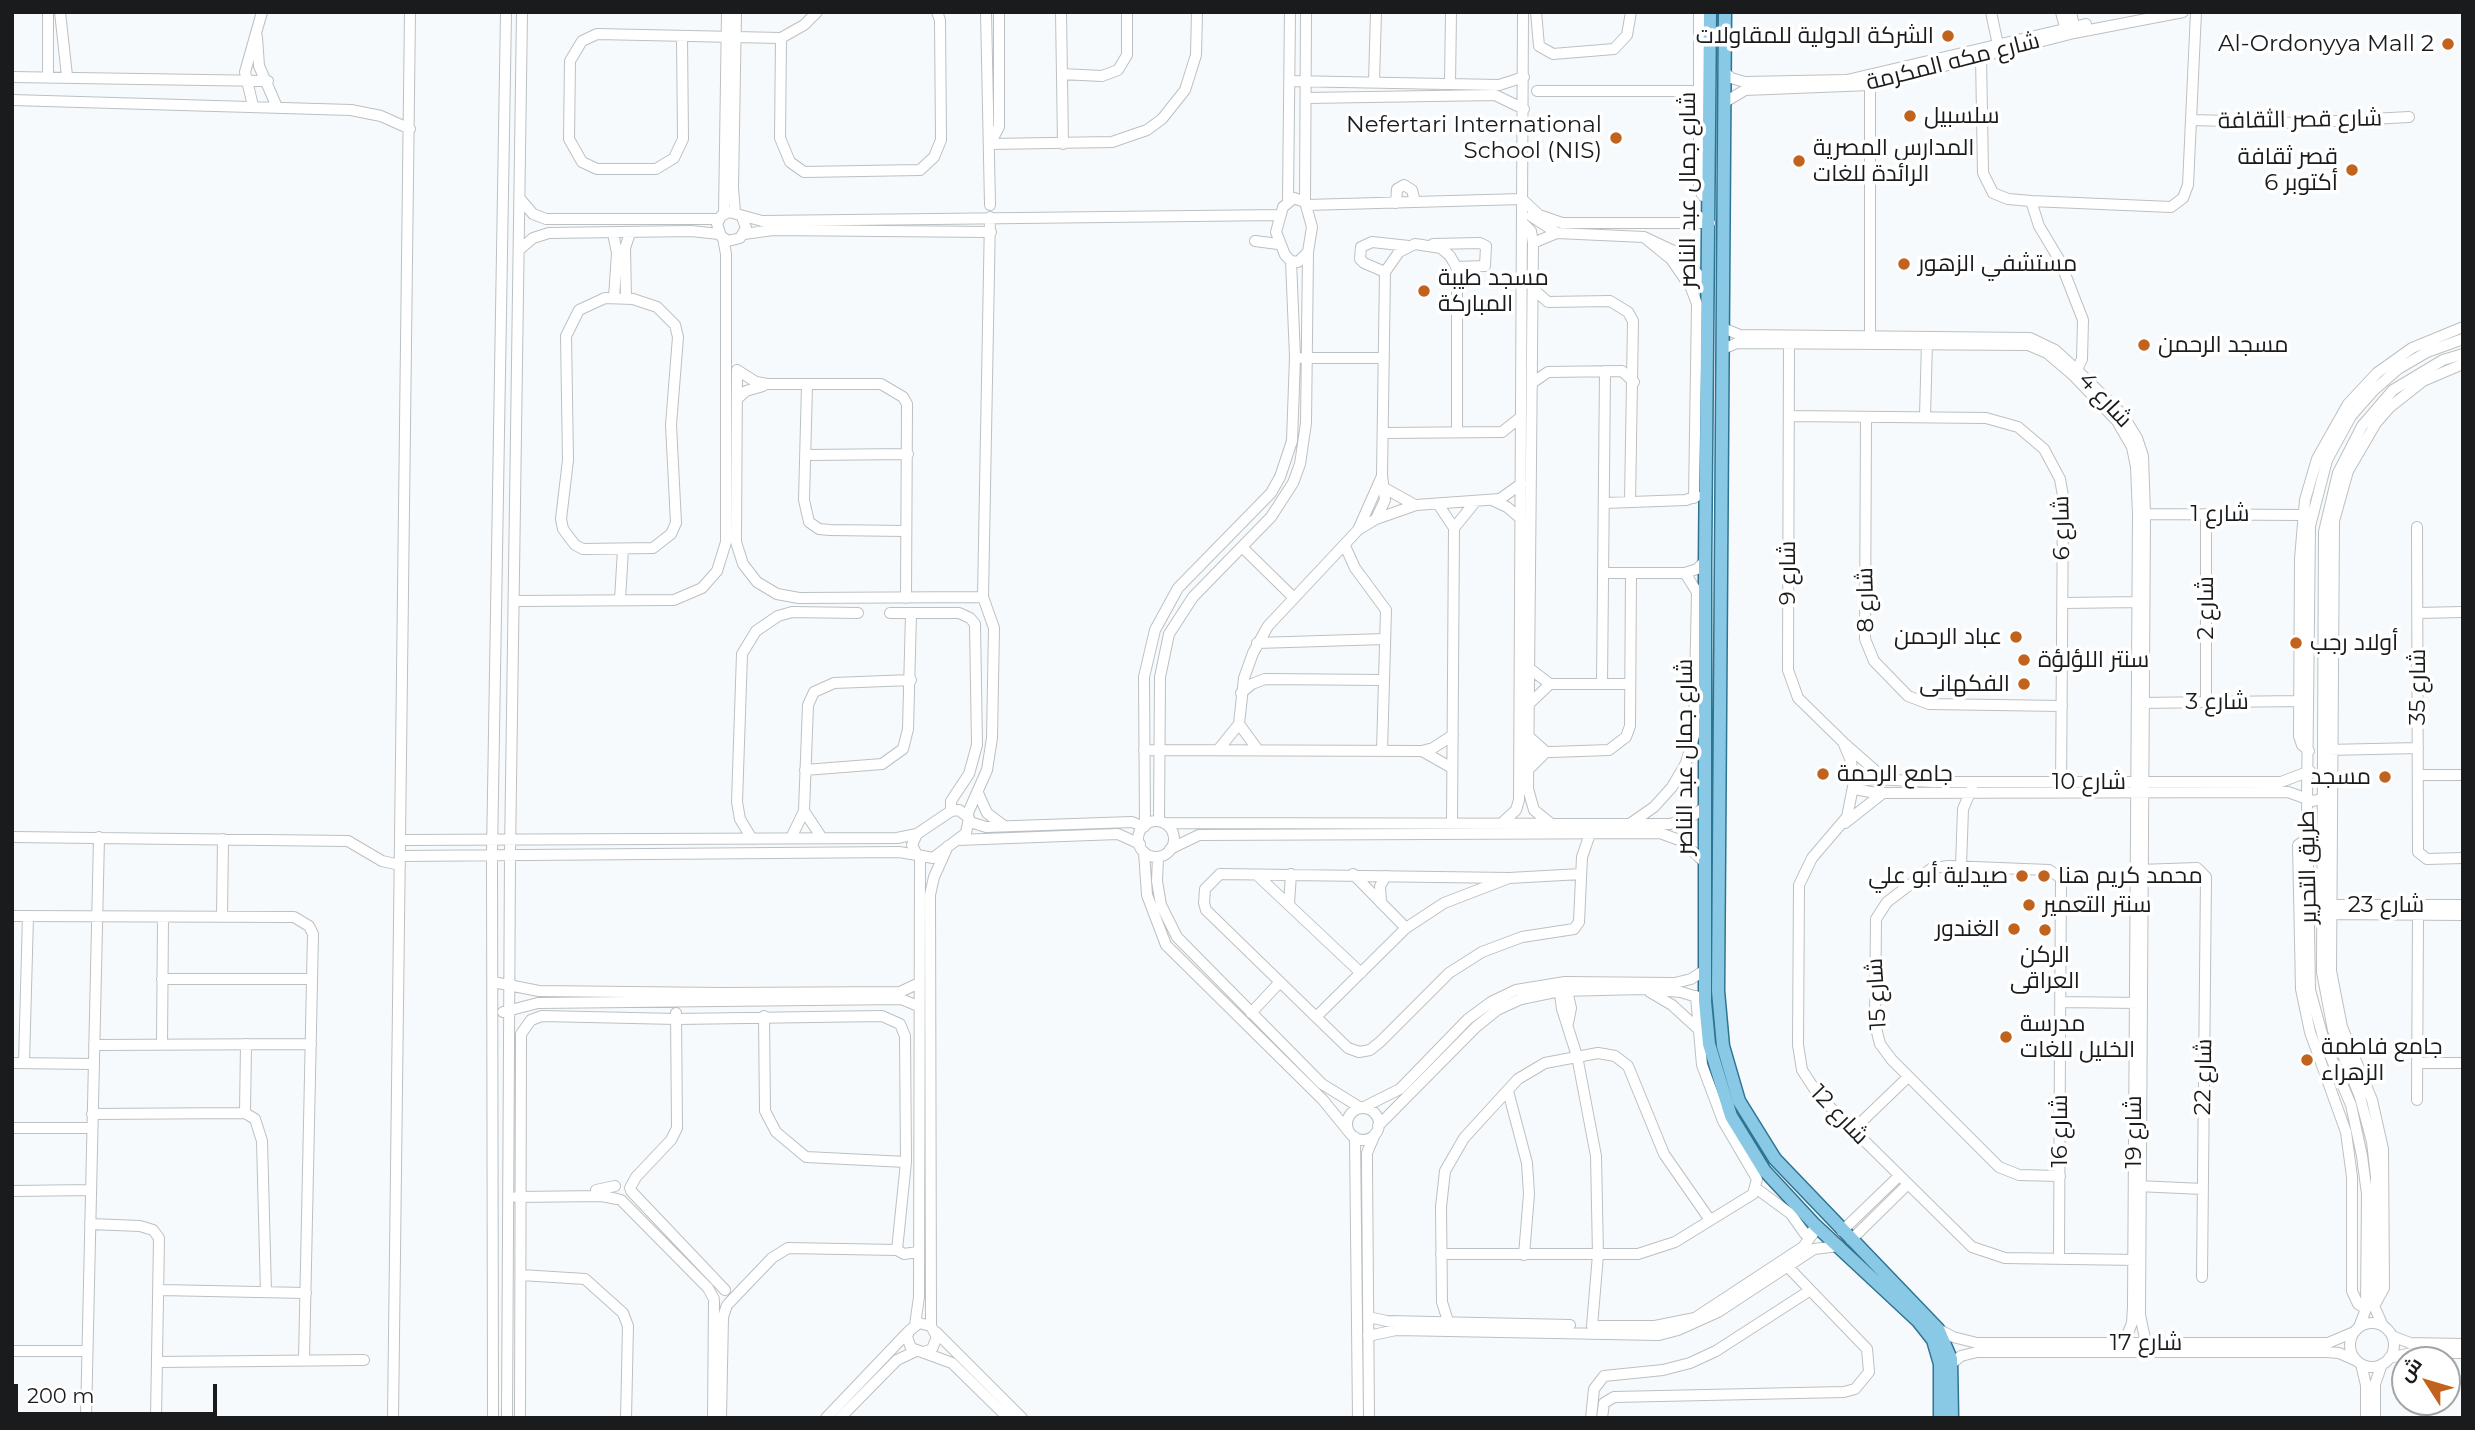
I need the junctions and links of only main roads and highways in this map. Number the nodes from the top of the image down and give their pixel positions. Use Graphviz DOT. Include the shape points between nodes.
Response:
graph roads {
  1 [pos="1710,12"];
  2 [pos="1725,12"];
  3 [pos="1706,653"];
  4 [pos="1719,653"];
  5 [pos="1712,681"];
  6 [pos="1844,1239"];
  7 [pos="1942,1417"];
  1 -- 3 [label="main road, شارع جمال عبد الناصر" via="1704,91 1710,198"];
  2 -- 4 [label="main road, شارع جمال عبد الناصر"];
  3 -- 4 [label="main road"];
  3 -- 5 [label="main road, شارع جمال عبد الناصر"];
  4 -- 5 [label="main road, شارع جمال عبد الناصر"];
  5 -- 6 [label="main road, شارع جمال عبد الناصر" via="1723,1046 1739,1101 1761,1141"];
  5 -- 6 [label="main road, شارع جمال عبد الناصر" via="1705,970 1700,998 1713,1060 1731,1116 1764,1170 1817,1226"];
  6 -- 7 [label="main road, شارع جمال عبد الناصر" via="1933,1340 1940,1364"];
  6 -- 7 [label="main road, شارع جمال عبد الناصر" via="1938,1329 1951,1364"];
}
